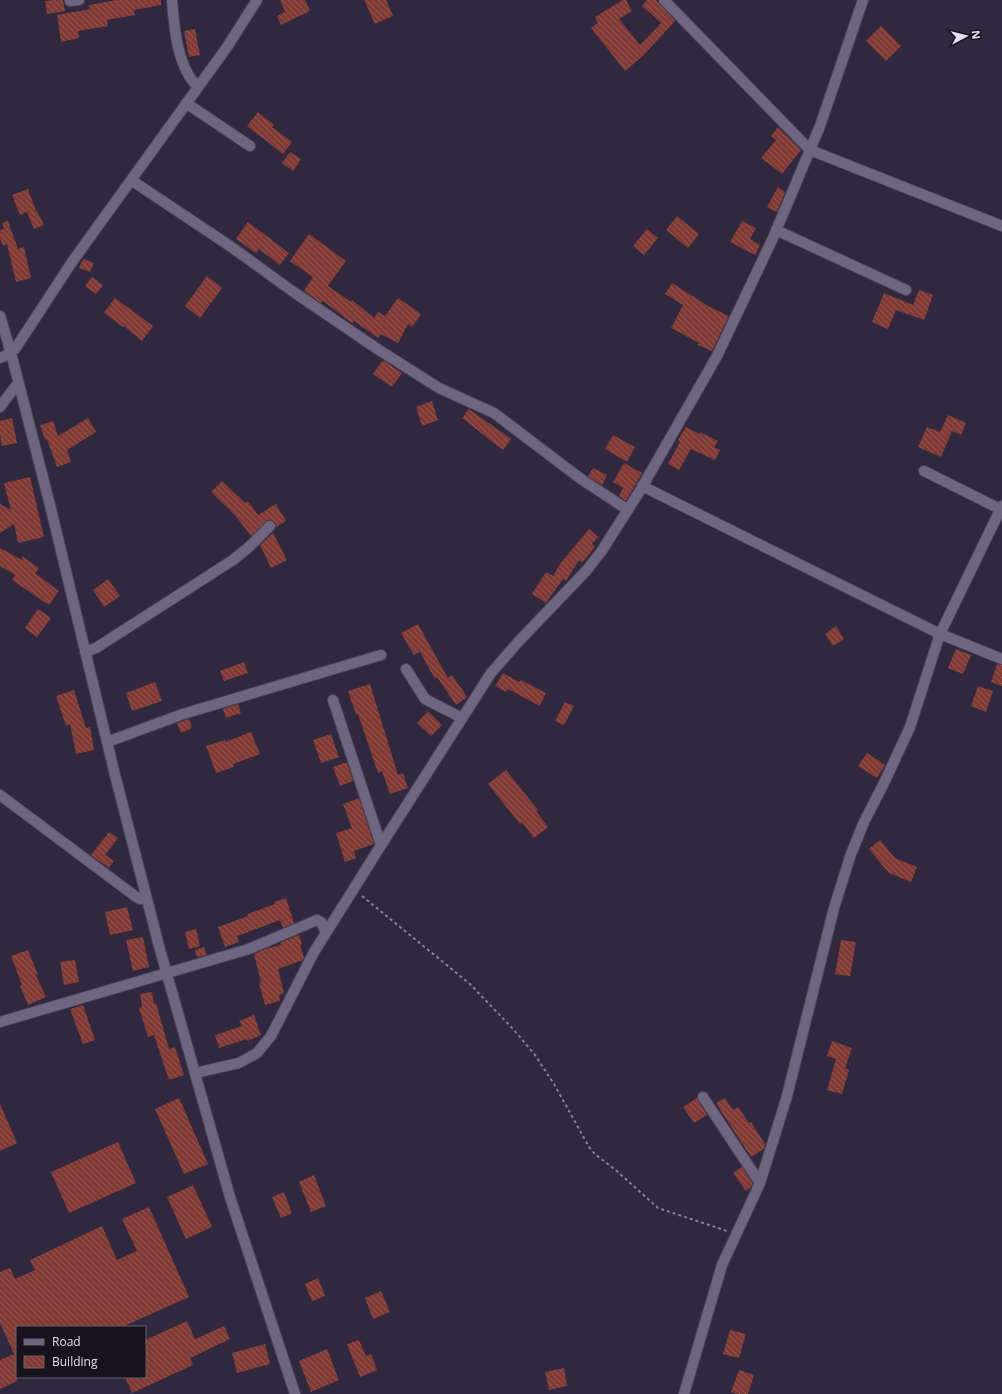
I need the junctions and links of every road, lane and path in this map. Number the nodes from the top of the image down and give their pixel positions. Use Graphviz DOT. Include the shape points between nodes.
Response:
graph roads {
  1 [pos="172,0"];
  2 [pos="257,0"];
  3 [pos="664,0"];
  4 [pos="863,0"];
  5 [pos="198,87"];
  6 [pos="186,103"];
  7 [pos="250,146"];
  8 [pos="810,150"];
  9 [pos="131,180"];
  10 [pos="1002,226"];
  11 [pos="776,230"];
  12 [pos="906,290"];
  13 [pos="0,316"];
  14 [pos="11,353"];
  15 [pos="0,358"];
  16 [pos="18,383"];
  17 [pos="0,407"];
  18 [pos="924,471"];
  19 [pos="642,486"];
  20 [pos="1001,508"];
  21 [pos="628,510"];
  22 [pos="270,526"];
  23 [pos="940,634"];
  24 [pos="85,652"];
  25 [pos="381,655"];
  26 [pos="1002,659"];
  27 [pos="406,668"];
  28 [pos="333,700"];
  29 [pos="462,718"];
  30 [pos="107,742"];
  31 [pos="0,795"];
  32 [pos="381,845"];
  33 [pos="354,888"];
  34 [pos="146,898"];
  35 [pos="326,933"];
  36 [pos="167,974"];
  37 [pos="0,1022"];
  38 [pos="195,1073"];
  39 [pos="703,1097"];
  40 [pos="760,1183"];
  41 [pos="736,1234"];
  42 [pos="295,1394"];
  43 [pos="684,1394"];
  1 -- 5 [label="street" via="178,47 188,76"];
  2 -- 5 [label="street"];
  3 -- 8 [label="street"];
  4 -- 8 [label="street"];
  5 -- 6 [label="street"];
  6 -- 7 [label="street"];
  6 -- 9 [label="street"];
  8 -- 10 [label="street"];
  8 -- 11 [label="street"];
  9 -- 14 [label="street"];
  9 -- 21 [label="street" via="379,350 440,388 494,414 581,479"];
  11 -- 12 [label="street"];
  11 -- 19 [label="street" via="717,356"];
  13 -- 14 [label="street"];
  14 -- 15 [label="street"];
  14 -- 16 [label="street"];
  16 -- 17 [label="street"];
  16 -- 24 [label="street"];
  18 -- 20 [label="street"];
  19 -- 21 [label="street"];
  19 -- 23 [label="street"];
  20 -- 23 [label="street"];
  21 -- 29 [label="street" via="596,559 491,673"];
  22 -- 24 [label="street" via="233,560 96,648"];
  23 -- 26 [label="street"];
  23 -- 40 [label="street" via="910,728 861,828 841,882 787,1096"];
  24 -- 30 [label="street"];
  25 -- 30 [label="street" via="183,714"];
  27 -- 29 [label="street" via="425,699"];
  28 -- 32 [label="street"];
  29 -- 32 [label="street"];
  30 -- 34 [label="street"];
  31 -- 34 [label="street" via="135,896 140,899"];
  32 -- 33 [label="street"];
  33 -- 35 [label="street"];
  33 -- 41 [label="path" via="470,984 514,1030 554,1084 595,1154 658,1208"];
  34 -- 36 [label="street"];
  35 -- 36 [label="street" via="321,922 317,920 250,949"];
  35 -- 38 [label="street" via="271,1036 257,1053 239,1063"];
  36 -- 37 [label="street"];
  36 -- 38 [label="street"];
  38 -- 42 [label="street" via="230,1196"];
  39 -- 40 [label="street"];
  40 -- 41 [label="street"];
  41 -- 43 [label="street" via="722,1265"];
}
